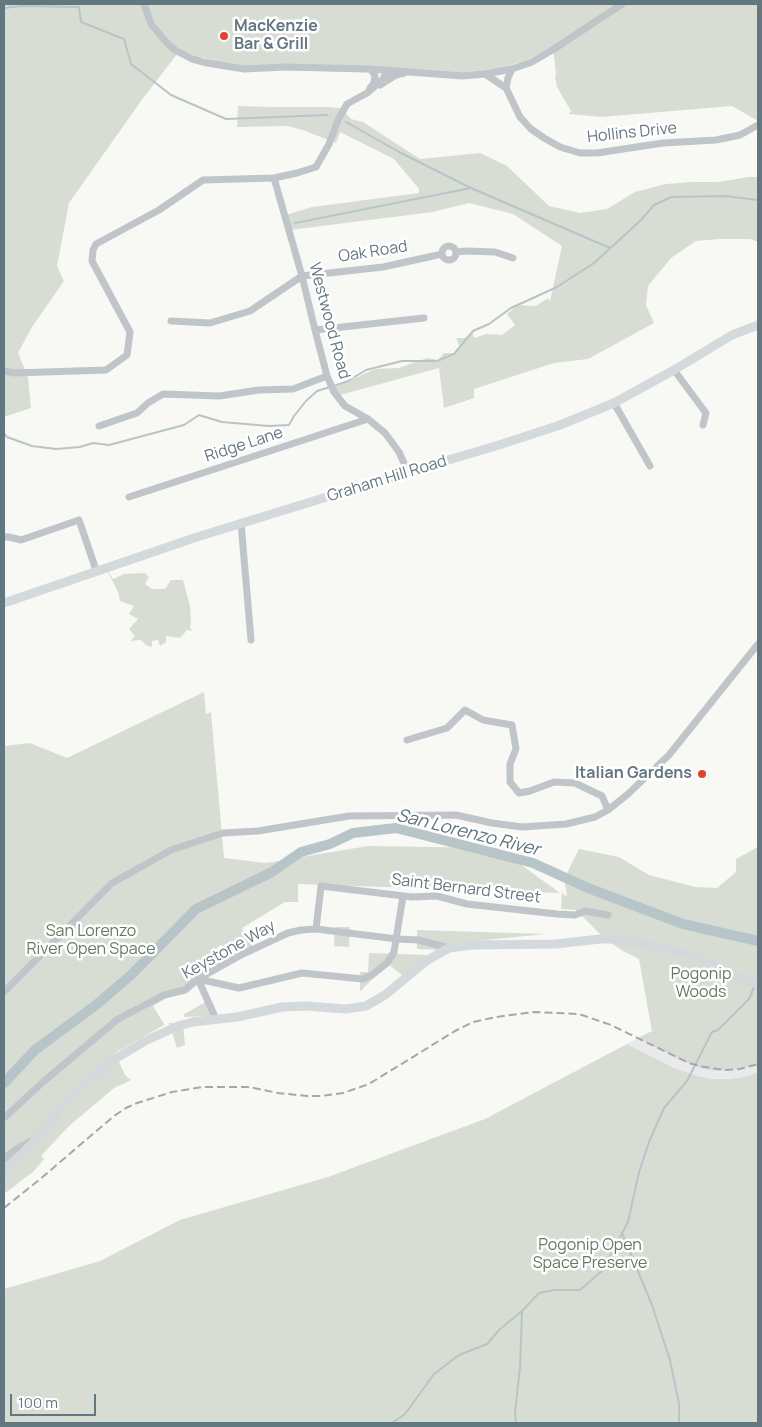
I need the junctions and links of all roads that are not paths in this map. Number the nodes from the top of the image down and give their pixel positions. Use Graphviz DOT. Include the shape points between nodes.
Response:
graph roads {
  1 [pos="144,4"];
  2 [pos="622,4"];
  3 [pos="370,69"];
  4 [pos="512,69"];
  5 [pos="387,70"];
  6 [pos="412,72"];
  7 [pos="485,74"];
  8 [pos="506,88"];
  9 [pos="367,93"];
  10 [pos="758,125"];
  11 [pos="274,178"];
  12 [pos="513,258"];
  13 [pos="302,276"];
  14 [pos="424,318"];
  15 [pos="171,321"];
  16 [pos="758,325"];
  17 [pos="315,330"];
  18 [pos="674,370"];
  19 [pos="4,371"];
  20 [pos="328,379"];
  21 [pos="614,403"];
  22 [pos="368,419"];
  23 [pos="703,425"];
  24 [pos="99,426"];
  25 [pos="650,466"];
  26 [pos="408,472"];
  27 [pos="129,497"];
  28 [pos="241,523"];
  29 [pos="4,537"];
  30 [pos="96,570"];
  31 [pos="4,603"];
  32 [pos="251,640"];
  33 [pos="758,644"];
  34 [pos="407,740"];
  35 [pos="608,810"];
  36 [pos="403,896"];
  37 [pos="608,914"];
  38 [pos="316,930"];
  39 [pos="397,939"];
  40 [pos="449,948"];
  41 [pos="198,979"];
  42 [pos="754,983"];
  43 [pos="4,992"];
  44 [pos="216,1019"];
  45 [pos="4,1118"];
  46 [pos="38,1137"];
  47 [pos="4,1159"];
  48 [pos="4,1171"];
  1 -- 3 [label="street" via="151,24 168,44 207,63 244,69"];
  2 -- 4 [label="street" via="554,49"];
  3 -- 5 [label="street"];
  3 -- 9 [label="street" via="375,74"];
  4 -- 7 [label="street"];
  4 -- 8 [label="street"];
  5 -- 6 [label="street"];
  5 -- 9 [label="street" via="382,80"];
  6 -- 7 [label="street" via="462,76"];
  6 -- 9 [label="street" via="396,75"];
  7 -- 8 [label="street"];
  8 -- 10 [label="street, Hollins Drive" via="520,117 531,129 560,147 580,152 716,140 740,135"];
  9 -- 11 [label="street" via="347,104 316,167"];
  11 -- 13 [label="street, Westwood Road"];
  11 -- 19 [label="street" via="204,180 159,210 96,244 92,260 130,332 127,354 106,370"];
  12 -- 13 [label="street, Oak Road" via="495,252 456,252 449,246 443,249 442,254 383,267"];
  13 -- 15 [label="street, Oak Road" via="250,311 210,323"];
  13 -- 17 [label="street, Westwood Road"];
  14 -- 17 [label="street"];
  16 -- 18 [label="main road, Graham Hill Road" via="732,335"];
  17 -- 20 [label="street, Westwood Road"];
  18 -- 21 [label="main road, Graham Hill Road"];
  18 -- 23 [label="street" via="706,413"];
  20 -- 22 [label="street, Westwood Road" via="345,406"];
  20 -- 24 [label="street" via="293,389 219,396 163,394 137,413"];
  21 -- 25 [label="street"];
  21 -- 26 [label="main road, Graham Hill Road" via="560,425"];
  22 -- 26 [label="street, Westwood Road" via="385,433"];
  22 -- 27 [label="street, Ridge Lane"];
  26 -- 28 [label="main road, Graham Hill Road"];
  28 -- 30 [label="main road, Graham Hill Road"];
  28 -- 32 [label="street"];
  29 -- 30 [label="street" via="21,540 79,520"];
  30 -- 31 [label="main road, Graham Hill Road"];
  33 -- 35 [label="street" via="669,755"];
  34 -- 35 [label="street" via="447,728 464,710 483,720 512,725 516,750 510,764 510,782 518,793 554,782 575,783 602,796"];
  35 -- 43 [label="street" via="595,817 566,824 522,827 456,815 349,816 258,831 223,833 171,850 112,883"];
  36 -- 37 [label="street, Saint Bernard Street" via="437,896 467,904 557,914 575,915 585,911"];
  36 -- 38 [label="street, Saint Bernard Street" via="320,886"];
  36 -- 39 [label="street"];
  38 -- 39 [label="street, Keystone Way"];
  38 -- 41 [label="street, Keystone Way" via="288,932"];
  39 -- 40 [label="street, Keystone Way" via="418,940"];
  39 -- 41 [label="street" via="387,963 363,979 302,972 239,988"];
  40 -- 42 [label="main road" via="600,939 638,943 698,958"];
  40 -- 44 [label="main road" via="426,961 385,995 366,1006 346,1009 293,1006"];
  41 -- 44 [label="street"];
  41 -- 45 [label="street, Keystone Way" via="185,990 164,995 118,1019"];
  44 -- 46 [label="main road" via="178,1026 110,1062 68,1100"];
  46 -- 47 [label="street"];
  46 -- 48 [label="main road"];
}
